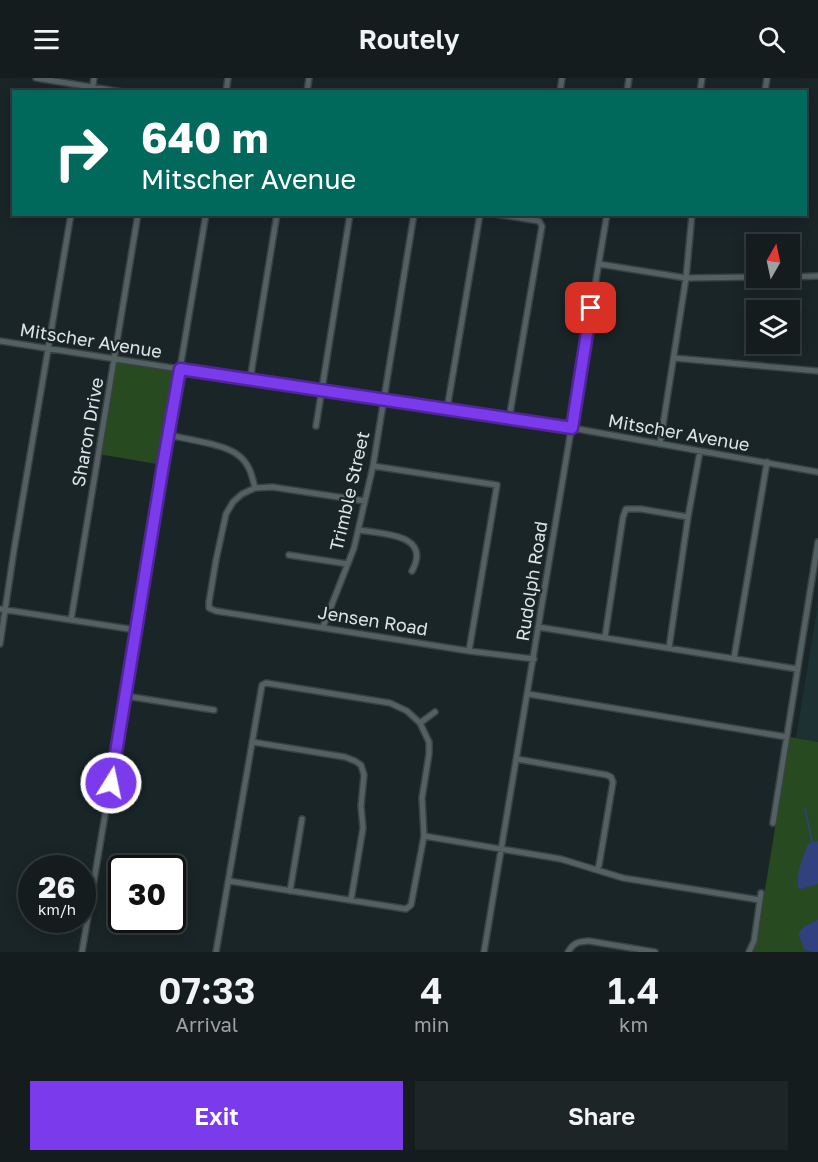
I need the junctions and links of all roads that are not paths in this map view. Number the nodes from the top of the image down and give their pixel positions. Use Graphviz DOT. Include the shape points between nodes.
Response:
graph roads {
  1 [pos="36,78"];
  2 [pos="94,78"];
  3 [pos="92,89"];
  4 [pos="71,216"];
  5 [pos="138,216"];
  6 [pos="206,216"];
  7 [pos="278,216"];
  8 [pos="350,216"];
  9 [pos="414,216"];
  10 [pos="480,216"];
  11 [pos="508,216"];
  12 [pos="607,216"];
  13 [pos="692,216"];
  14 [pos="599,264"];
  15 [pos="818,276"];
  16 [pos="746,277"];
  17 [pos="800,277"];
  18 [pos="686,278"];
  19 [pos="0,341"];
  20 [pos="48,348"];
  21 [pos="674,358"];
  22 [pos="114,359"];
  23 [pos="180,369"];
  24 [pos="818,371"];
  25 [pos="250,380"];
  26 [pos="321,391"];
  27 [pos="384,400"];
  28 [pos="447,409"];
  29 [pos="509,419"];
  30 [pos="316,426"];
  31 [pos="572,428"];
  32 [pos="168,435"];
  33 [pos="660,444"];
  34 [pos="700,451"];
  35 [pos="767,462"];
  36 [pos="373,466"];
  37 [pos="818,472"];
  38 [pos="255,488"];
  39 [pos="365,501"];
  40 [pos="688,517"];
  41 [pos="359,530"];
  42 [pos="818,542"];
  43 [pos="289,555"];
  44 [pos="348,564"];
  45 [pos="412,571"];
  46 [pos="2,610"];
  47 [pos="70,620"];
  48 [pos="323,627"];
  49 [pos="538,627"];
  50 [pos="136,630"];
  51 [pos="604,637"];
  52 [pos="0,644"];
  53 [pos="669,648"];
  54 [pos="469,651"];
  55 [pos="734,658"];
  56 [pos="534,659"];
  57 [pos="797,669"];
  58 [pos="528,694"];
  59 [pos="126,696"];
  60 [pos="214,710"];
  61 [pos="435,712"];
  62 [pos="420,723"];
  63 [pos="787,736"];
  64 [pos="252,742"];
  65 [pos="517,759"];
  66 [pos="302,819"];
  67 [pos="773,823"];
  68 [pos="424,836"];
  69 [pos="502,850"];
  70 [pos="597,870"];
  71 [pos="229,881"];
  72 [pos="290,891"];
  73 [pos="761,893"];
  74 [pos="351,900"];
  75 [pos="760,900"];
  76 [pos="631,950"];
  77 [pos="82,952"];
  78 [pos="216,952"];
  79 [pos="484,952"];
  80 [pos="568,952"];
  81 [pos="656,952"];
  82 [pos="749,952"];
  1 -- 3 [label="street"];
  2 -- 3 [label="street"];
  4 -- 20 [label="street"];
  5 -- 22 [label="street, Sharon Drive"];
  6 -- 23 [label="street"];
  7 -- 25 [label="street"];
  8 -- 26 [label="street"];
  9 -- 27 [label="street, Trimble Street"];
  10 -- 28 [label="street"];
  11 -- 29 [label="street" via="539,221 542,226"];
  12 -- 14 [label="street, Rudolph Road"];
  13 -- 18 [label="street"];
  14 -- 18 [label="street"];
  14 -- 31 [label="street, Rudolph Road"];
  15 -- 17 [label="street"];
  16 -- 18 [label="street"];
  18 -- 21 [label="street"];
  19 -- 20 [label="street, Mitscher Avenue"];
  20 -- 22 [label="street, Mitscher Avenue"];
  20 -- 46 [label="street"];
  21 -- 24 [label="street"];
  21 -- 33 [label="street"];
  22 -- 23 [label="street, Mitscher Avenue"];
  22 -- 47 [label="street, Sharon Drive"];
  23 -- 25 [label="street, Mitscher Avenue"];
  23 -- 32 [label="street"];
  25 -- 26 [label="street, Mitscher Avenue"];
  26 -- 27 [label="street, Mitscher Avenue"];
  26 -- 30 [label="street"];
  27 -- 28 [label="street, Mitscher Avenue"];
  27 -- 36 [label="street, Trimble Street"];
  28 -- 29 [label="street, Mitscher Avenue"];
  29 -- 31 [label="street, Mitscher Avenue"];
  31 -- 33 [label="street, Mitscher Avenue"];
  31 -- 49 [label="street, Rudolph Road"];
  32 -- 38 [label="street" via="237,453 252,473"];
  32 -- 50 [label="street"];
  33 -- 34 [label="street, Mitscher Avenue"];
  34 -- 35 [label="street, Mitscher Avenue"];
  34 -- 40 [label="street"];
  35 -- 37 [label="street, Mitscher Avenue"];
  35 -- 55 [label="street"];
  36 -- 39 [label="street, Trimble Street"];
  36 -- 54 [label="street" via="497,485"];
  38 -- 39 [label="street"];
  38 -- 48 [label="street, Jensen Road" via="233,502 226,514 209,608"];
  39 -- 41 [label="street, Trimble Street"];
  40 -- 51 [label="street" via="627,509"];
  40 -- 53 [label="street"];
  41 -- 44 [label="street, Trimble Street"];
  41 -- 45 [label="street" via="408,541 417,557"];
  42 -- 57 [label="street"];
  43 -- 44 [label="street"];
  44 -- 48 [label="street, Trimble Street"];
  46 -- 47 [label="street"];
  46 -- 52 [label="street"];
  47 -- 50 [label="street"];
  48 -- 54 [label="street, Jensen Road"];
  49 -- 51 [label="street"];
  49 -- 56 [label="street, Rudolph Road"];
  50 -- 59 [label="street"];
  51 -- 53 [label="street"];
  53 -- 55 [label="street"];
  54 -- 56 [label="street, Jensen Road"];
  55 -- 57 [label="street"];
  56 -- 58 [label="street, Rudolph Road"];
  57 -- 63 [label="street"];
  58 -- 63 [label="street"];
  58 -- 65 [label="street, Rudolph Road"];
  59 -- 60 [label="street"];
  59 -- 77 [label="street"];
  61 -- 62 [label="street"];
  62 -- 64 [label="street" via="390,703 266,683 262,685"];
  62 -- 68 [label="street" via="429,742 422,798"];
  63 -- 67 [label="street"];
  64 -- 71 [label="street"];
  64 -- 74 [label="street" via="345,757 361,765 363,828"];
  65 -- 69 [label="street, Rudolph Road"];
  65 -- 70 [label="street" via="611,777"];
  66 -- 72 [label="street"];
  68 -- 69 [label="street"];
  68 -- 74 [label="street" via="411,905 406,909"];
  69 -- 70 [label="street" via="561,859"];
  69 -- 79 [label="street, Rudolph Road"];
  70 -- 75 [label="street" via="623,878"];
  71 -- 72 [label="street"];
  71 -- 78 [label="street"];
  72 -- 74 [label="street"];
  73 -- 75 [label="street"];
  75 -- 82 [label="street"];
  76 -- 80 [label="street" via="589,941 572,945"];
  76 -- 81 [label="street"];
}
